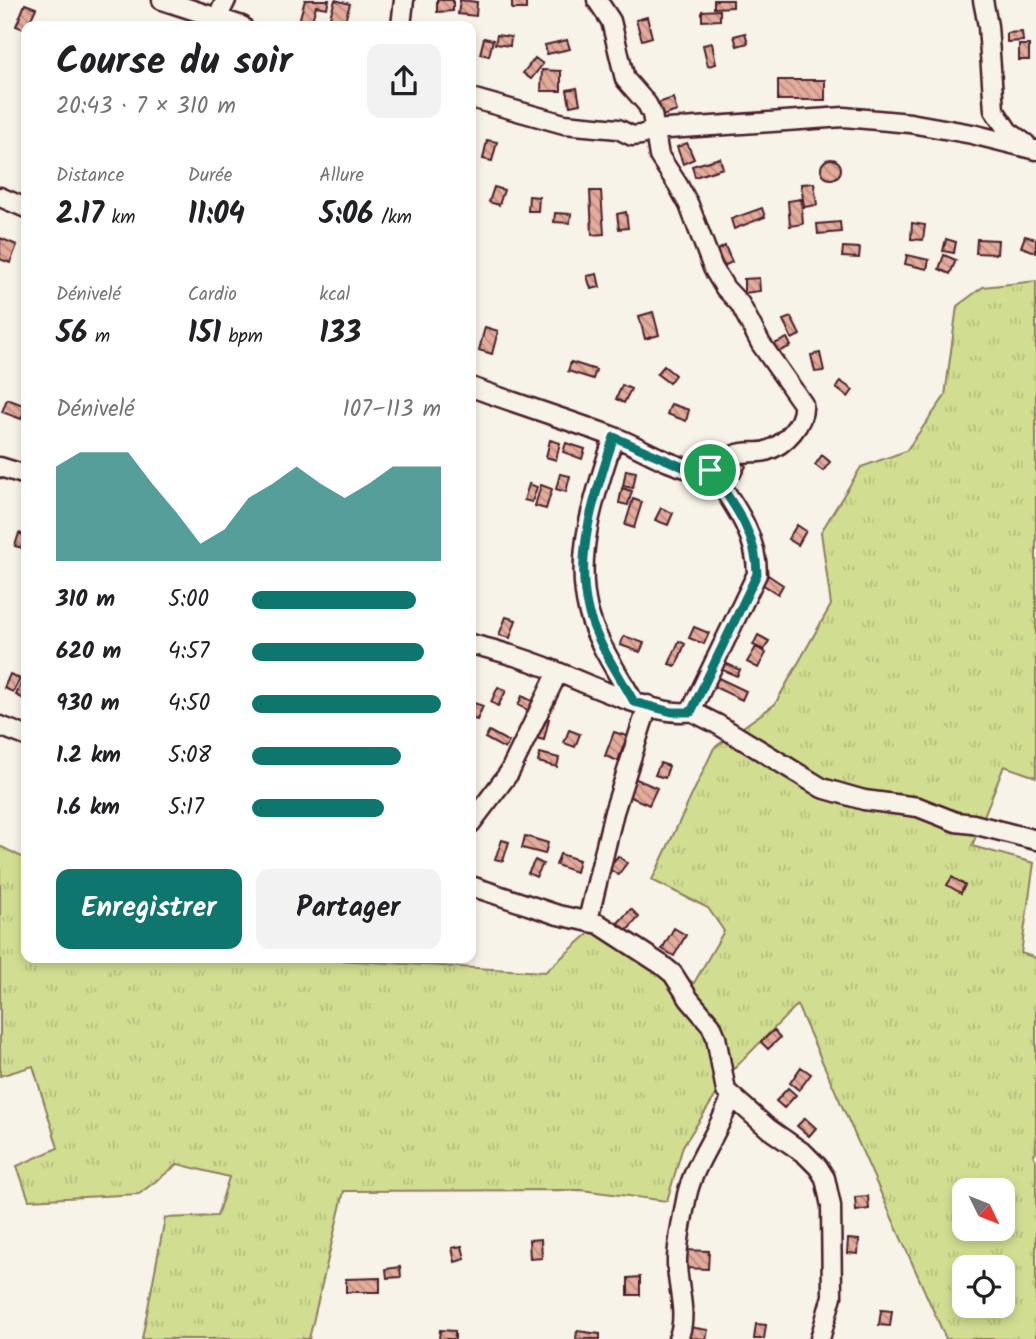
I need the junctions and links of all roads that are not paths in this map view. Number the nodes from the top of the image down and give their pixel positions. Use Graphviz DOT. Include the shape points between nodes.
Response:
graph roads {
  1 [pos="162,0"];
  2 [pos="226,0"];
  3 [pos="404,0"];
  4 [pos="597,0"];
  5 [pos="983,0"];
  6 [pos="213,21"];
  7 [pos="216,21"];
  8 [pos="402,21"];
  9 [pos="476,99"];
  10 [pos="653,130"];
  11 [pos="1035,150"];
  12 [pos="0,197"];
  13 [pos="21,206"];
  14 [pos="476,389"];
  15 [pos="614,437"];
  16 [pos="0,467"];
  17 [pos="710,470"];
  18 [pos="21,473"];
  19 [pos="476,646"];
  20 [pos="558,672"];
  21 [pos="641,703"];
  22 [pos="691,712"];
  23 [pos="0,726"];
  24 [pos="21,734"];
  25 [pos="476,816"];
  26 [pos="1036,840"];
  27 [pos="476,888"];
  28 [pos="588,920"];
  29 [pos="731,1097"];
  30 [pos="678,1339"];
  31 [pos="820,1339"];
  1 -- 6 [label="street"];
  2 -- 7 [label="street"];
  3 -- 8 [label="street"];
  4 -- 10 [label="street" via="611,21 625,79 648,104"];
  5 -- 11 [label="street" via="994,110 1008,131"];
  9 -- 10 [label="street" via="564,124 618,129 632,136"];
  10 -- 11 [label="street" via="844,117 911,123"];
  10 -- 17 [label="street" via="659,156 689,205 713,268 803,404 801,421 773,448 738,453"];
  12 -- 13 [label="street"];
  14 -- 15 [label="street"];
  15 -- 17 [label="street" via="685,468"];
  15 -- 21 [label="street" via="590,507 584,588 598,637"];
  16 -- 18 [label="street"];
  17 -- 22 [label="street" via="745,523 757,557 757,574"];
  19 -- 20 [label="street"];
  20 -- 21 [label="street"];
  20 -- 25 [label="street" via="509,772"];
  21 -- 22 [label="street"];
  21 -- 28 [label="street"];
  22 -- 26 [label="street" via="822,788 864,800 918,807 956,822"];
  23 -- 24 [label="street"];
  27 -- 28 [label="street" via="558,915"];
  28 -- 29 [label="street" via="673,974 711,1025"];
  29 -- 30 [label="street" via="687,1196 677,1260 683,1311"];
  29 -- 31 [label="street" via="805,1154 825,1178 831,1206 832,1296"];
}
